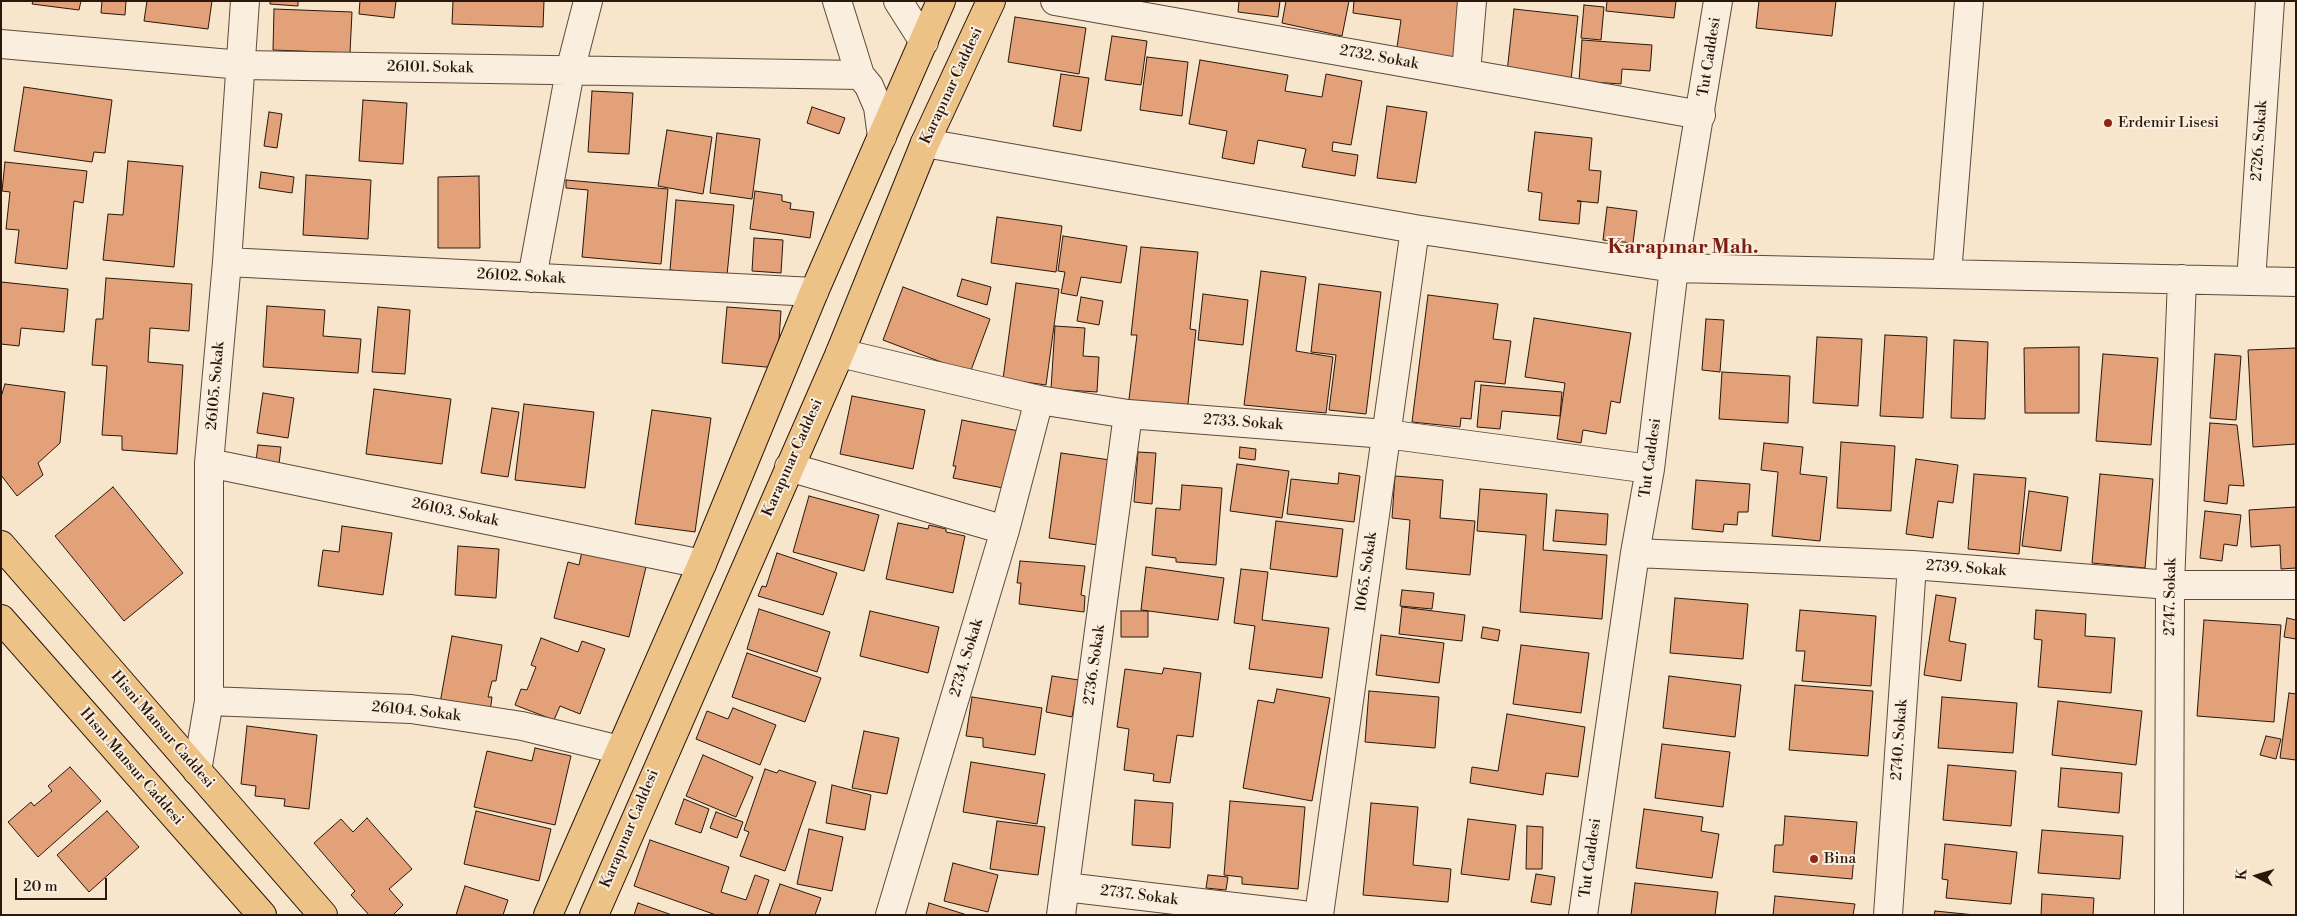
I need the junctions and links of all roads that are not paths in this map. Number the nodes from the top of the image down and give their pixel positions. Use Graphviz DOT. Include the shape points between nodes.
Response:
graph roads {
  1 [pos="245,1"];
  2 [pos="588,1"];
  3 [pos="837,1"];
  4 [pos="898,1"];
  5 [pos="941,1"];
  6 [pos="991,1"];
  7 [pos="1056,1"];
  8 [pos="1472,1"];
  9 [pos="1718,1"];
  10 [pos="1968,1"];
  11 [pos="2270,1"];
  12 [pos="924,42"];
  13 [pos="1,44"];
  14 [pos="242,65"];
  15 [pos="570,70"];
  16 [pos="1466,73"];
  17 [pos="860,75"];
  18 [pos="1702,115"];
  19 [pos="882,136"];
  20 [pos="925,143"];
  21 [pos="1415,229"];
  22 [pos="227,262"];
  23 [pos="1674,268"];
  24 [pos="1947,274"];
  25 [pos="532,278"];
  26 [pos="2182,279"];
  27 [pos="2251,281"];
  28 [pos="2296,282"];
  29 [pos="814,292"];
  30 [pos="840,353"];
  31 [pos="1039,400"];
  32 [pos="1128,414"];
  33 [pos="1386,434"];
  34 [pos="209,463"];
  35 [pos="789,467"];
  36 [pos="1650,469"];
  37 [pos="1005,530"];
  38 [pos="1,545"];
  39 [pos="1635,553"];
  40 [pos="702,564"];
  41 [pos="1912,565"];
  42 [pos="2170,585"];
  43 [pos="2296,585"];
  44 [pos="4,627"];
  45 [pos="209,701"];
  46 [pos="620,750"];
  47 [pos="198,771"];
  48 [pos="1065,887"];
  49 [pos="262,915"];
  50 [pos="322,915"];
  51 [pos="548,915"];
  52 [pos="594,915"];
  53 [pos="890,915"];
  54 [pos="1061,915"];
  55 [pos="1302,915"];
  56 [pos="1319,915"];
  57 [pos="1583,915"];
  58 [pos="1888,915"];
  59 [pos="2169,915"];
  1 -- 14 [label="street, 26105. Sokak"];
  2 -- 15 [label="street"];
  3 -- 17 [label="street"];
  4 -- 12 [label="street"];
  5 -- 12 [label="main road"];
  6 -- 20 [label="main road, Karapınar Caddesi"];
  7 -- 16 [label="street, 2732. Sokak"];
  8 -- 16 [label="street"];
  9 -- 18 [label="street, Tut Caddesi"];
  10 -- 24 [label="street"];
  11 -- 27 [label="street, 2726. Sokak"];
  12 -- 19 [label="main road"];
  13 -- 14 [label="street, 26101. Sokak"];
  14 -- 15 [label="street, 26101. Sokak"];
  14 -- 22 [label="street, 26105. Sokak"];
  15 -- 17 [label="street, 26101. Sokak"];
  15 -- 25 [label="street"];
  16 -- 18 [label="street, 2732. Sokak"];
  17 -- 19 [label="street" via="878,107"];
  18 -- 23 [label="street, Tut Caddesi"];
  19 -- 29 [label="main road"];
  20 -- 21 [label="street"];
  20 -- 30 [label="main road, Karapınar Caddesi"];
  21 -- 23 [label="street"];
  21 -- 33 [label="street, 1065. Sokak"];
  22 -- 25 [label="street, 26102. Sokak"];
  22 -- 34 [label="street, 26105. Sokak"];
  23 -- 24 [label="street"];
  23 -- 36 [label="street, Tut Caddesi"];
  24 -- 26 [label="street"];
  25 -- 29 [label="street, 26102. Sokak"];
  26 -- 27 [label="street"];
  26 -- 42 [label="street, 2747. Sokak"];
  27 -- 28 [label="street"];
  29 -- 40 [label="main road"];
  30 -- 31 [label="street, 2733. Sokak"];
  30 -- 35 [label="main road, Karapınar Caddesi"];
  31 -- 32 [label="street, 2733. Sokak"];
  31 -- 37 [label="street, 2734. Sokak"];
  32 -- 33 [label="street, 2733. Sokak"];
  32 -- 48 [label="street, 2736. Sokak"];
  33 -- 36 [label="street, 2733. Sokak"];
  33 -- 56 [label="street, 1065. Sokak"];
  34 -- 40 [label="street, 26103. Sokak"];
  34 -- 45 [label="street, 26105. Sokak"];
  35 -- 37 [label="street"];
  35 -- 52 [label="main road, Karapınar Caddesi"];
  36 -- 39 [label="street, Tut Caddesi"];
  37 -- 53 [label="street, 2734. Sokak"];
  38 -- 47 [label="main road, Hisni Mansur Caddesi"];
  39 -- 41 [label="street, 2739. Sokak"];
  39 -- 57 [label="street, Tut Caddesi"];
  40 -- 46 [label="main road"];
  41 -- 42 [label="street, 2739. Sokak"];
  41 -- 58 [label="street, 2740. Sokak"];
  42 -- 43 [label="street, 2739. Sokak"];
  42 -- 59 [label="street, 2747. Sokak"];
  44 -- 49 [label="main road, Hısnı Mansur Caddesi"];
  45 -- 46 [label="street, 26104. Sokak" via="411,709 522,726"];
  45 -- 47 [label="street, 26105. Sokak"];
  46 -- 51 [label="main road"];
  47 -- 50 [label="main road, Hisni Mansur Caddesi"];
  48 -- 54 [label="street, 2736. Sokak"];
  48 -- 55 [label="street, 2737. Sokak"];
}
